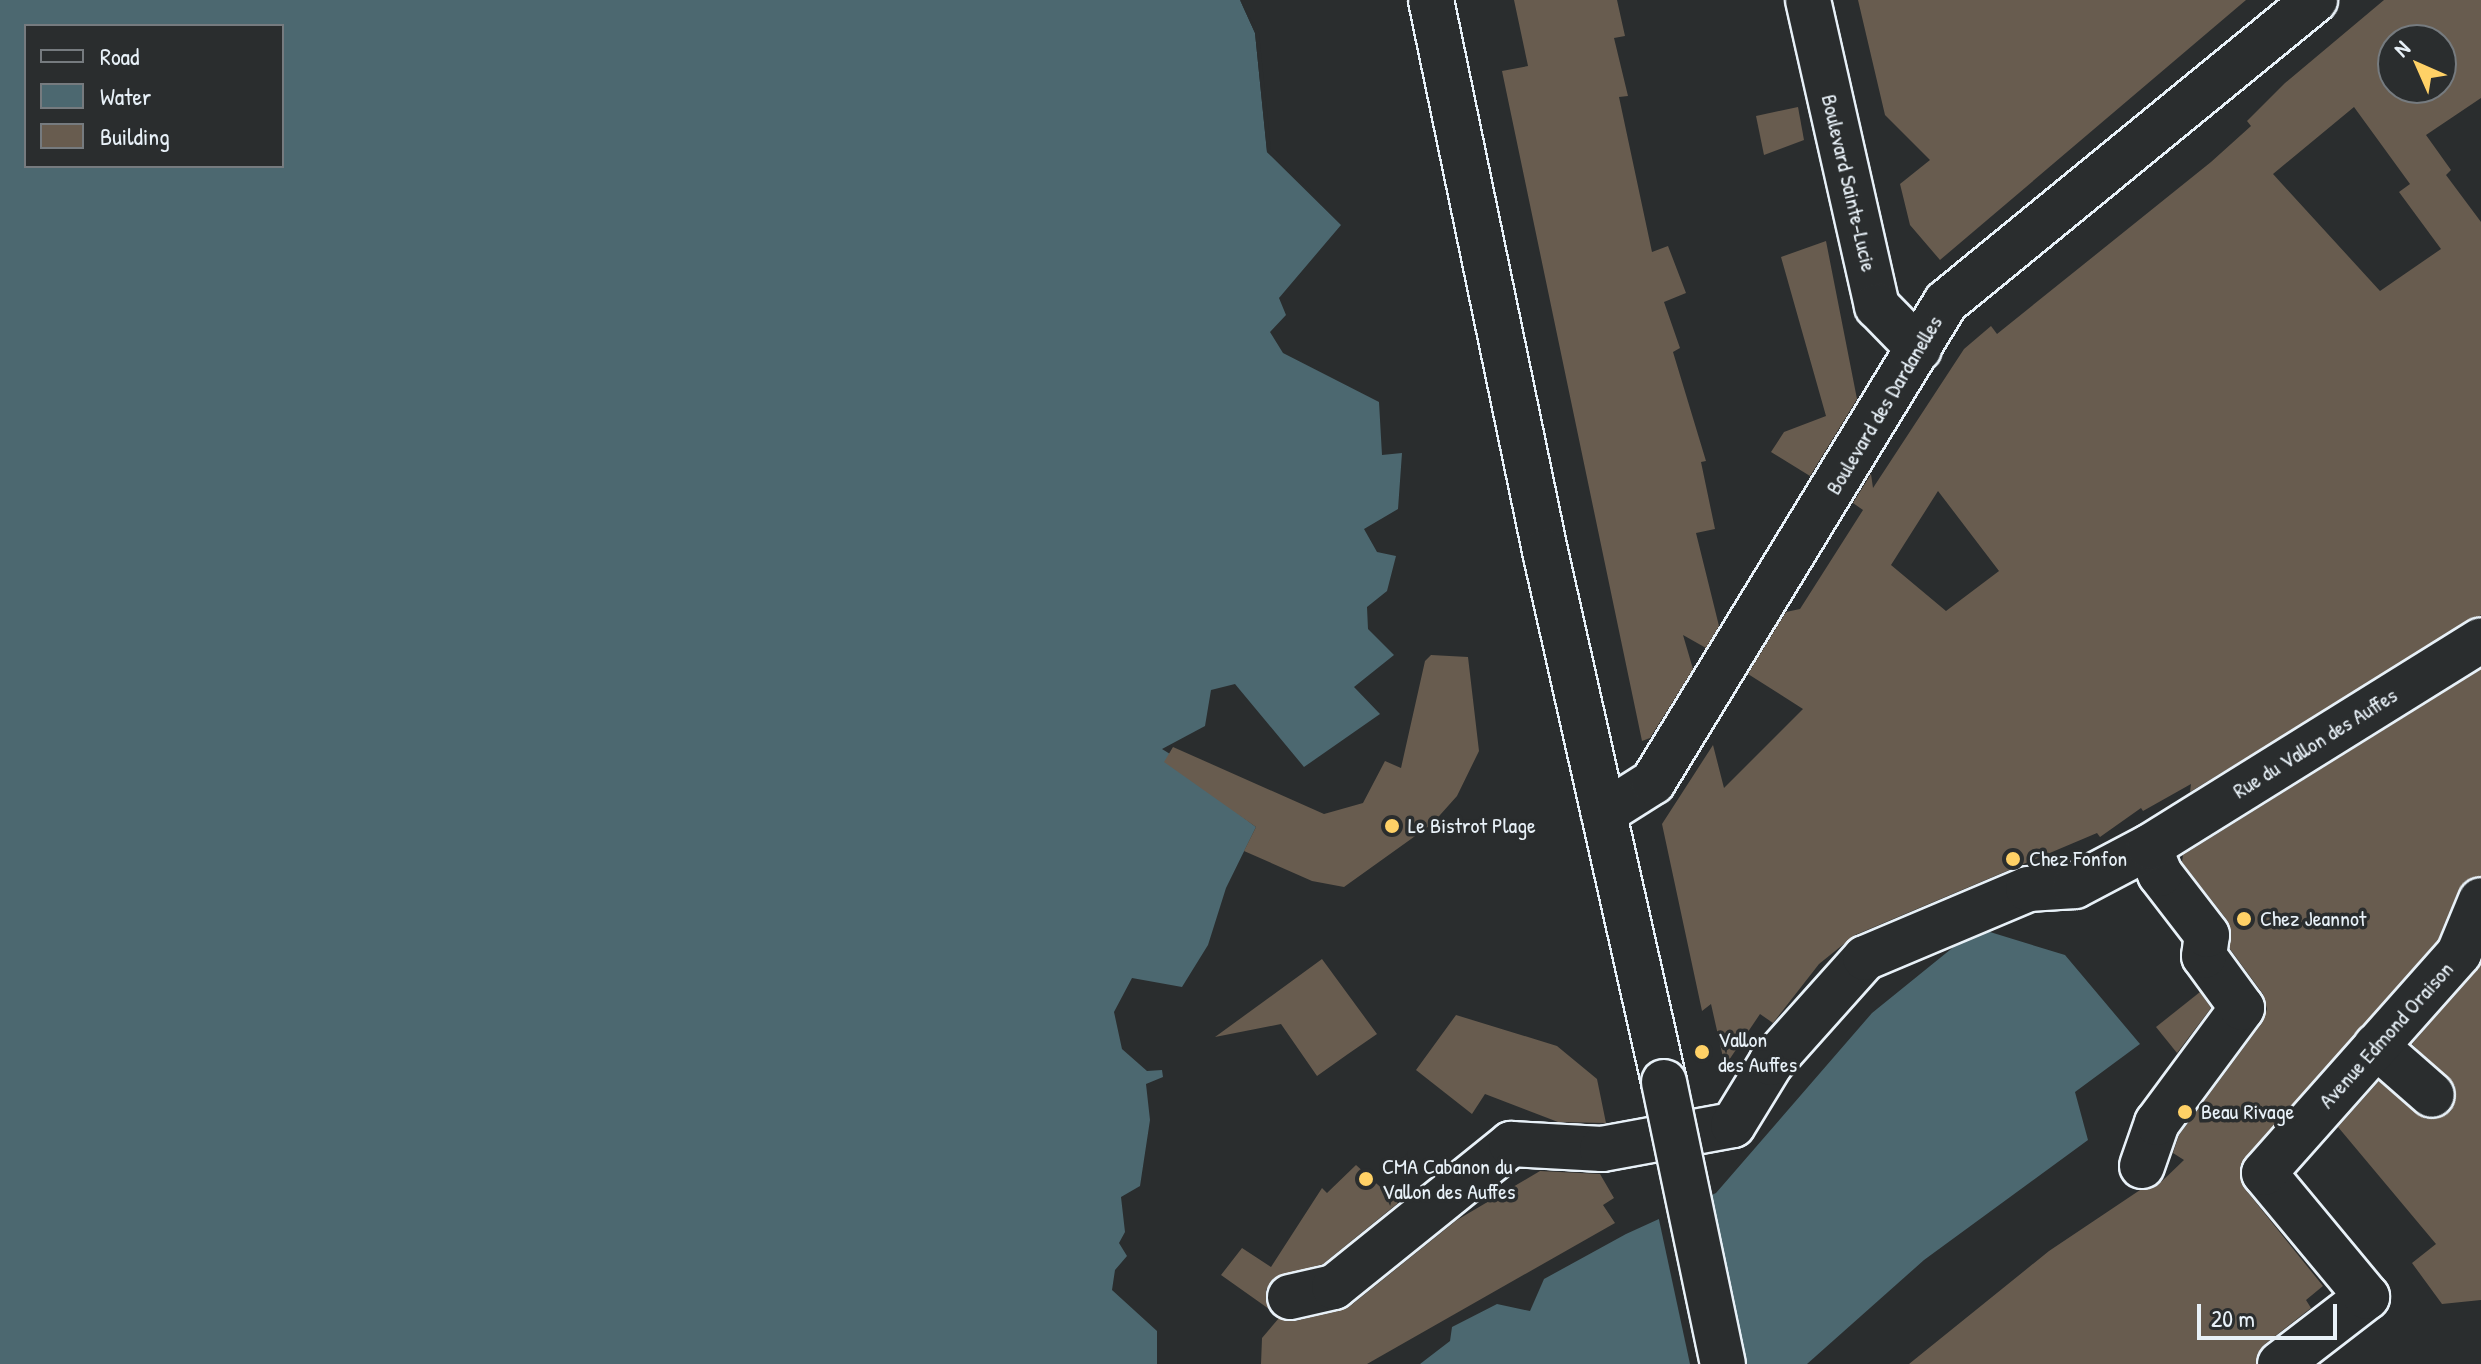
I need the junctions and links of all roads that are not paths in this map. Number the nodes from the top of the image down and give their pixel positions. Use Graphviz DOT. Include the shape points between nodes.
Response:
graph roads {
  1 [pos="1431,0"];
  2 [pos="1808,0"];
  3 [pos="2315,0"];
  4 [pos="1919,349"];
  5 [pos="2481,640"];
  6 [pos="1604,813"];
  7 [pos="2149,847"];
  8 [pos="2481,900"];
  9 [pos="2376,1046"];
  10 [pos="2432,1095"];
  11 [pos="2142,1166"];
  12 [pos="1290,1297"];
  13 [pos="1723,1364"];
  14 [pos="2280,1364"];
  1 -- 6 [label="street"];
  2 -- 4 [label="street, Boulevard Sainte-Lucie" via="1877,306"];
  3 -- 4 [label="street, Boulevard des Dardanelles" via="1946,302"];
  4 -- 6 [label="street, Boulevard des Dardanelles" via="1653,782"];
  5 -- 7 [label="street, Rue du Vallon des Auffes"];
  6 -- 13 [label="street, bridge"];
  7 -- 11 [label="street" via="2160,874 2207,935 2204,956 2242,1008 2157,1123"];
  7 -- 12 [label="street, Rue du Vallon des Auffes" via="2075,886 2028,889 1865,958 1771,1063 1733,1125 1602,1149 1511,1144 1334,1287"];
  8 -- 9 [label="street, Avenue Edmond Oraison" via="2459,953"];
  9 -- 10 [label="street"];
  9 -- 14 [label="street, Avenue Edmond Oraison" via="2264,1173 2367,1297"];
}
